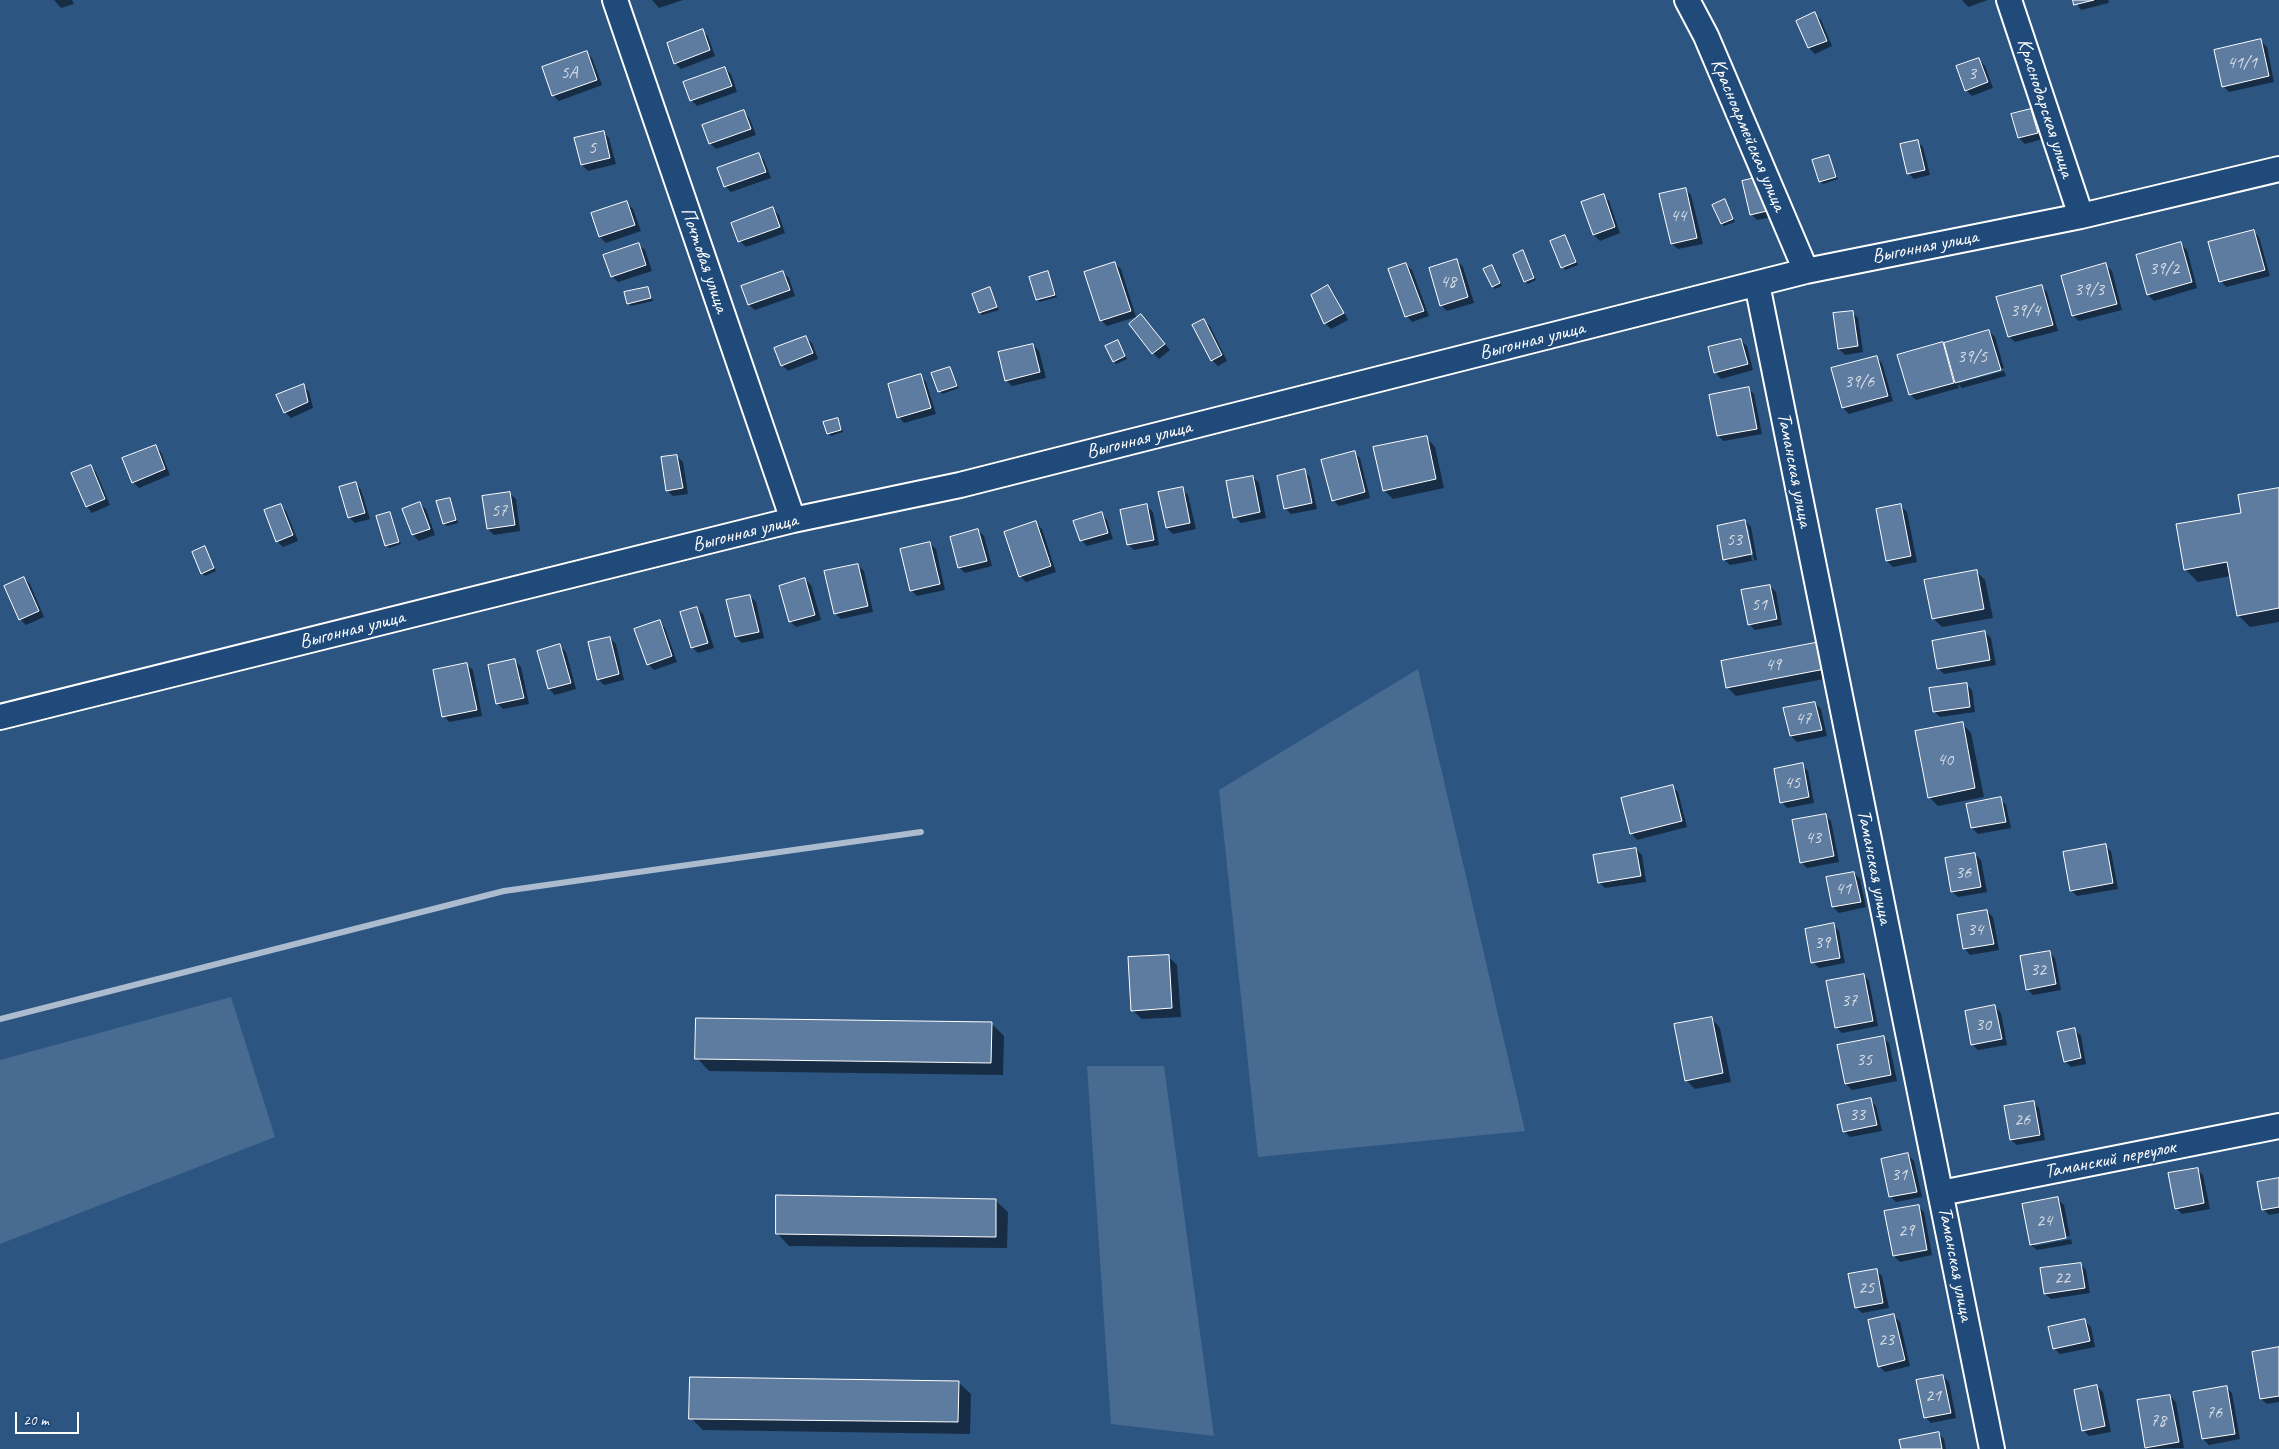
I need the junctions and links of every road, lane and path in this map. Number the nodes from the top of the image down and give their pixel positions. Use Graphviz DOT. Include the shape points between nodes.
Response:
graph roads {
  1 [pos="615,0"];
  2 [pos="1687,0"];
  3 [pos="2009,0"];
  4 [pos="2279,169"];
  5 [pos="2081,216"];
  6 [pos="1806,272"];
  7 [pos="1756,284"];
  8 [pos="793,520"];
  9 [pos="0,718"];
  10 [pos="2279,1126"];
  11 [pos="1941,1193"];
  12 [pos="1992,1449"];
  1 -- 8 [label="street, Почтовая улица"];
  2 -- 6 [label="street, Красноармейская улица" via="1706,36"];
  3 -- 5 [label="street, Краснодарская улица"];
  4 -- 5 [label="street, Выгонная улица"];
  5 -- 6 [label="street, Выгонная улица"];
  6 -- 7 [label="street, Выгонная улица"];
  7 -- 8 [label="street, Выгонная улица" via="960,485"];
  7 -- 11 [label="street, Таманская улица"];
  8 -- 9 [label="street, Выгонная улица"];
  10 -- 11 [label="street, Таманский переулок"];
  11 -- 12 [label="street, Таманская улица"];
}
